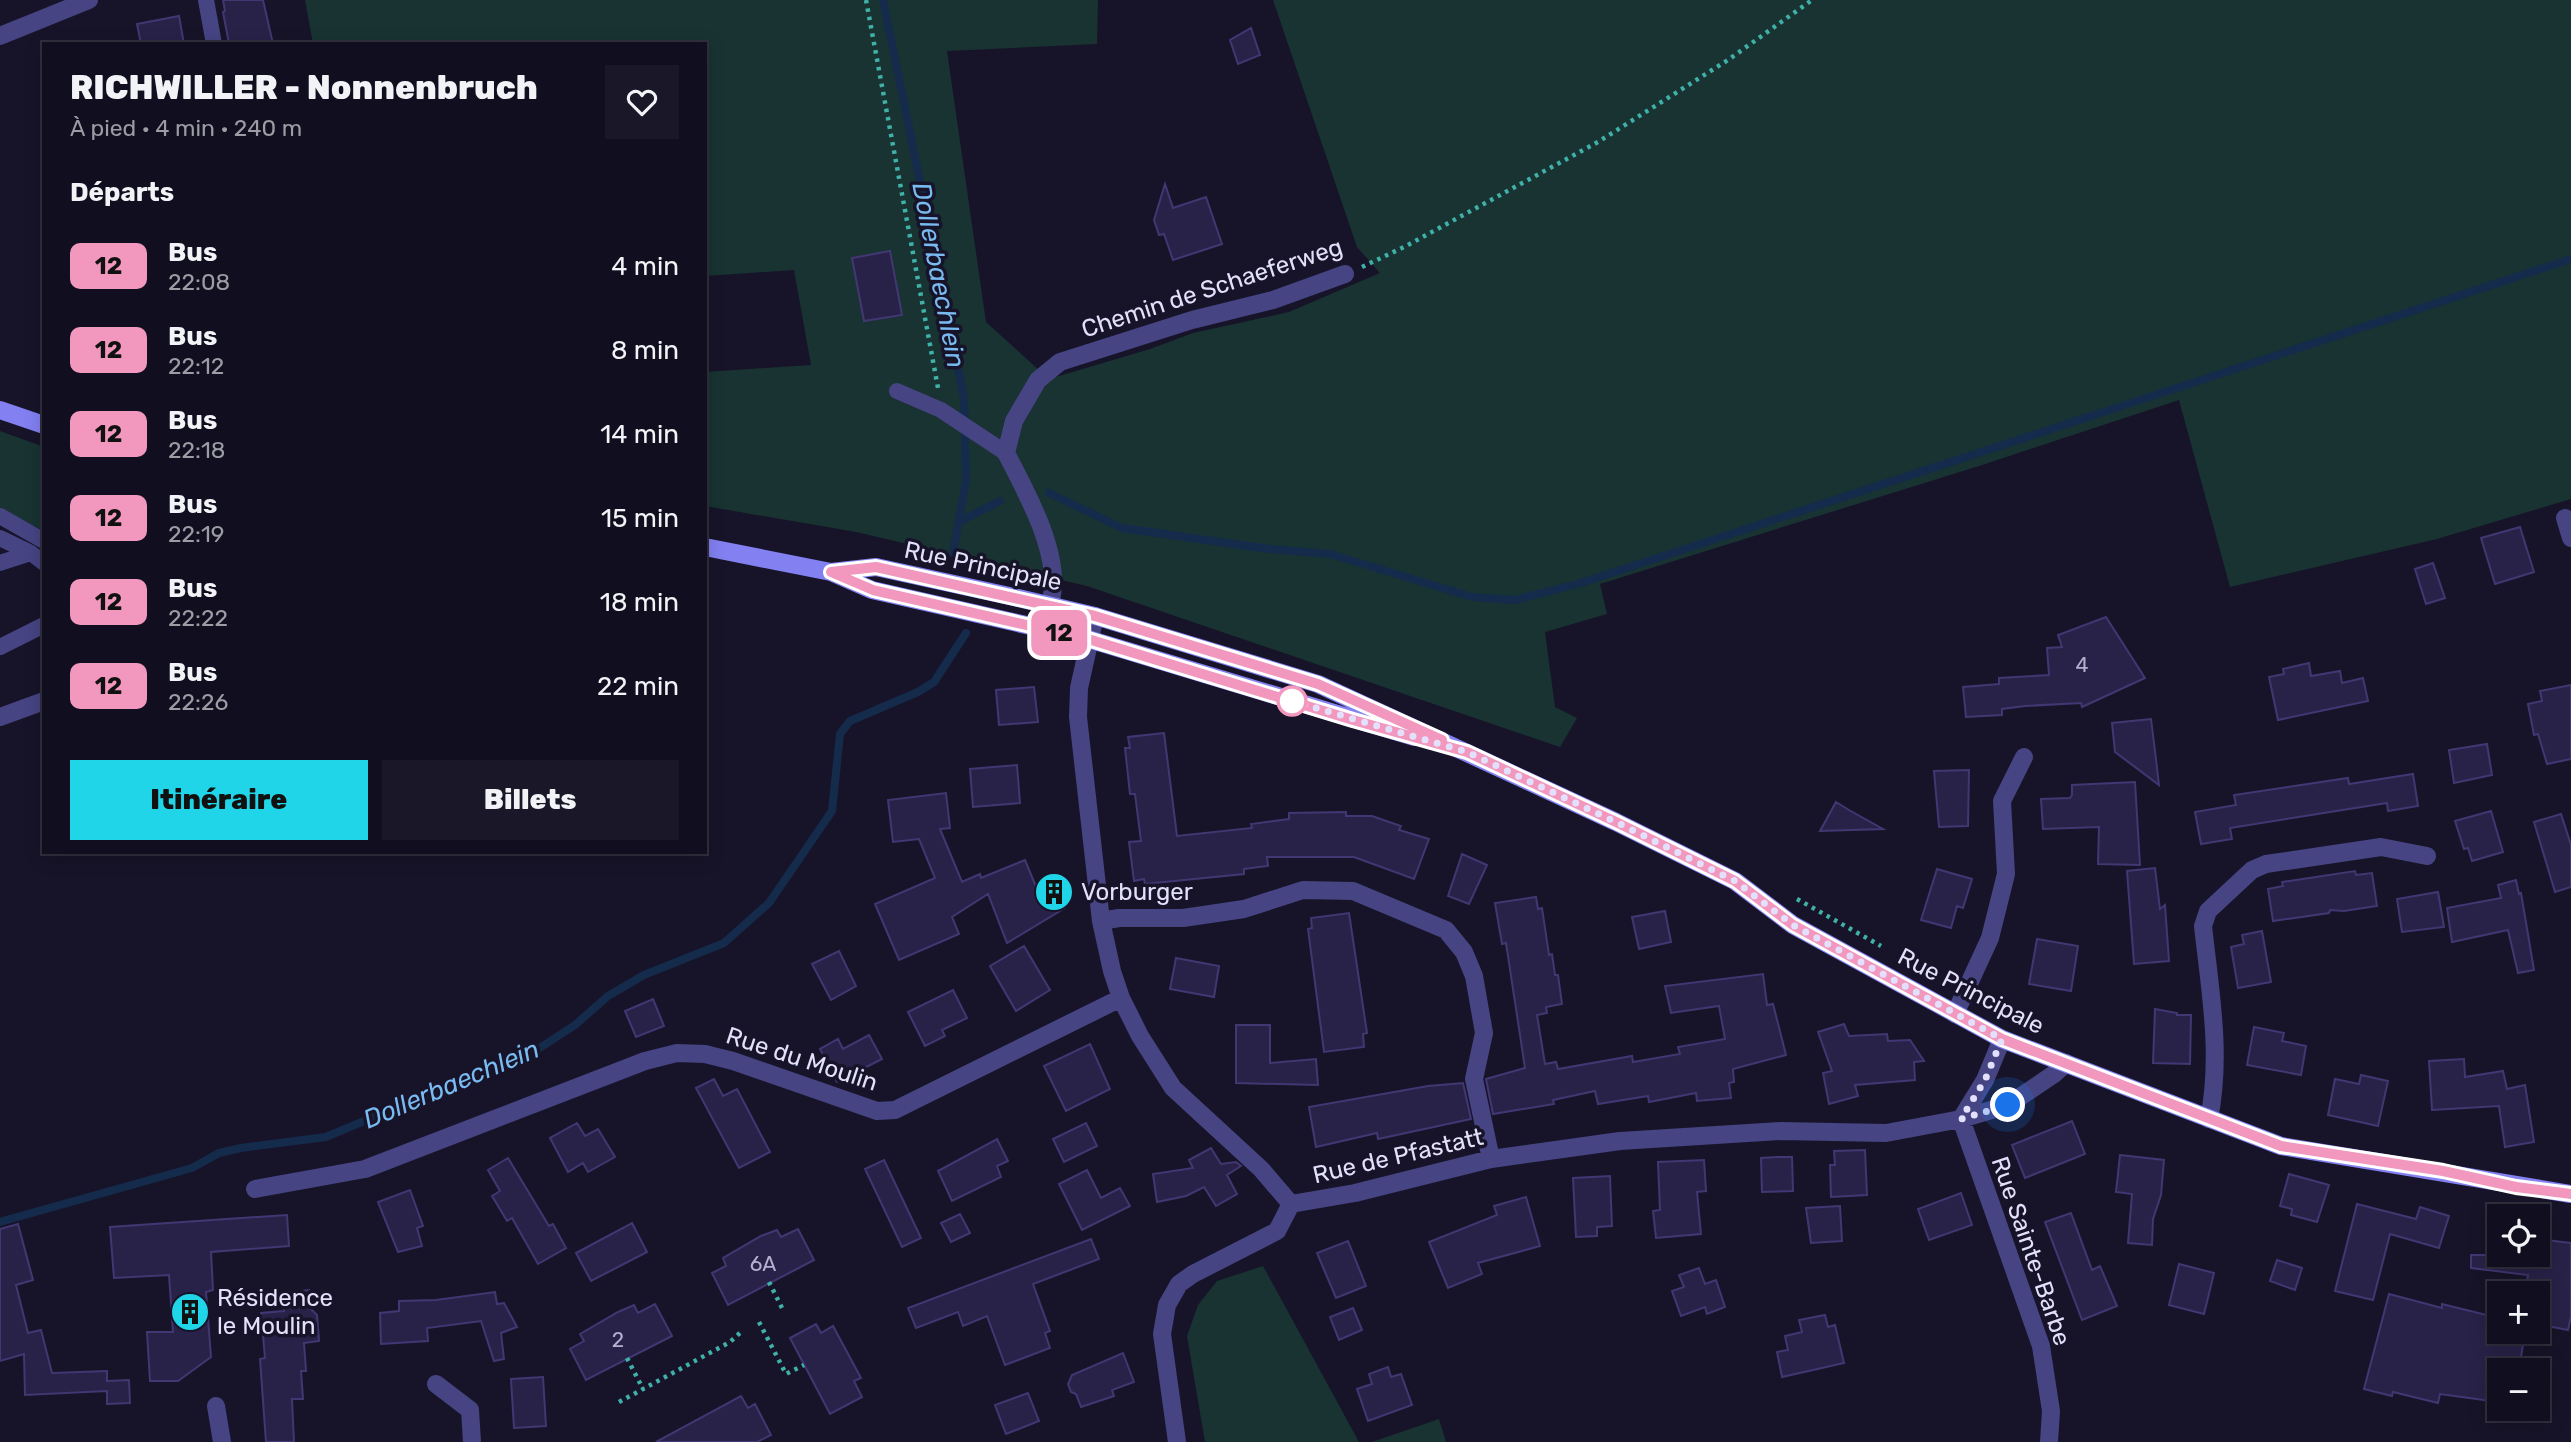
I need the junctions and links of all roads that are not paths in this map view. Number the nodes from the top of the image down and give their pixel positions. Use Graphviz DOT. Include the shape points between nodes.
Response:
graph roads {
  1 [pos="89,0"];
  2 [pos="206,0"];
  3 [pos="0,36"];
  4 [pos="214,42"];
  5 [pos="1345,274"];
  6 [pos="897,391"];
  7 [pos="0,410"];
  8 [pos="42,424"];
  9 [pos="1006,453"];
  10 [pos="0,516"];
  11 [pos="2565,518"];
  12 [pos="0,538"];
  13 [pos="2571,538"];
  14 [pos="42,540"];
  15 [pos="707,547"];
  16 [pos="37,558"];
  17 [pos="0,563"];
  18 [pos="831,572"];
  19 [pos="1051,606"];
  20 [pos="1095,616"];
  21 [pos="42,626"];
  22 [pos="1045,629"];
  23 [pos="1088,639"];
  24 [pos="0,647"];
  25 [pos="42,702"];
  26 [pos="0,717"];
  27 [pos="1467,752"];
  28 [pos="2024,757"];
  29 [pos="2427,856"];
  30 [pos="1101,921"];
  31 [pos="1121,998"];
  32 [pos="1955,1014"];
  33 [pos="2002,1039"];
  34 [pos="2066,1063"];
  35 [pos="1961,1119"];
  36 [pos="2209,1119"];
  37 [pos="1491,1159"];
  38 [pos="256,1189"];
  39 [pos="2571,1194"];
  40 [pos="1291,1205"];
  41 [pos="436,1384"];
  42 [pos="216,1406"];
  43 [pos="222,1442"];
  44 [pos="472,1442"];
  45 [pos="1177,1442"];
  46 [pos="2049,1442"];
  1 -- 3 [label="street"];
  2 -- 4 [label="lane"];
  5 -- 9 [label="street, Chemin de Schaeferweg" via="1273,300 1060,362 1038,380 1014,421"];
  6 -- 9 [label="lane" via="941,410"];
  7 -- 8 [label="main road"];
  9 -- 19 [label="street" via="1034,508 1045,544 1052,569"];
  10 -- 14 [label="lane"];
  11 -- 13 [label="street"];
  12 -- 16 [label="lane"];
  15 -- 18 [label="main road"];
  16 -- 17 [label="lane"];
  18 -- 19 [label="main road, Rue Principale" via="876,567"];
  18 -- 22 [label="main road, Rue Principale" via="873,590"];
  19 -- 20 [label="main road, Rue Principale"];
  19 -- 22 [label="street"];
  20 -- 23 [label="street, Rue de Pfastatt"];
  20 -- 27 [label="main road, Rue Principale" via="1318,684"];
  21 -- 24 [label="lane"];
  22 -- 23 [label="main road, Rue Principale"];
  23 -- 27 [label="main road, Rue Principale"];
  23 -- 30 [label="street, Rue de Pfastatt" via="1078,717"];
  25 -- 26 [label="street"];
  27 -- 32 [label="main road, Rue Principale" via="1735,881 1793,925"];
  28 -- 32 [label="street" via="2002,801 2006,874 1990,938"];
  29 -- 36 [label="street" via="2381,847 2266,863 2252,870 2208,911 2203,926 2216,1047"];
  30 -- 31 [label="street, Rue de Pfastatt"];
  30 -- 37 [label="street" via="1183,918 1244,909 1303,890 1353,891 1446,930 1464,952 1474,976 1484,1033 1474,1079"];
  31 -- 38 [label="street, Rue du Moulin" via="895,1110 877,1111 733,1061 677,1053 645,1061 365,1169"];
  31 -- 40 [label="street, Rue de Pfastatt" via="1173,1088 1261,1170"];
  32 -- 33 [label="main road, Rue Principale"];
  33 -- 34 [label="main road, Rue Principale"];
  33 -- 35 [label="street" via="1985,1080"];
  34 -- 35 [label="street, Rue de Pfastatt" via="2008,1105"];
  34 -- 36 [label="main road, Rue Principale"];
  35 -- 37 [label="street, Rue de Pfastatt" via="1886,1133 1781,1131 1620,1141"];
  35 -- 46 [label="street, Rue Sainte-Barbe" via="2041,1346 2052,1411"];
  36 -- 39 [label="main road, Rue Principale" via="2281,1146"];
  37 -- 40 [label="street, Rue de Pfastatt"];
  40 -- 45 [label="street" via="1277,1231 1193,1274 1179,1284 1167,1305 1161,1334"];
  41 -- 44 [label="street" via="470,1410"];
  42 -- 43 [label="street"];
}
